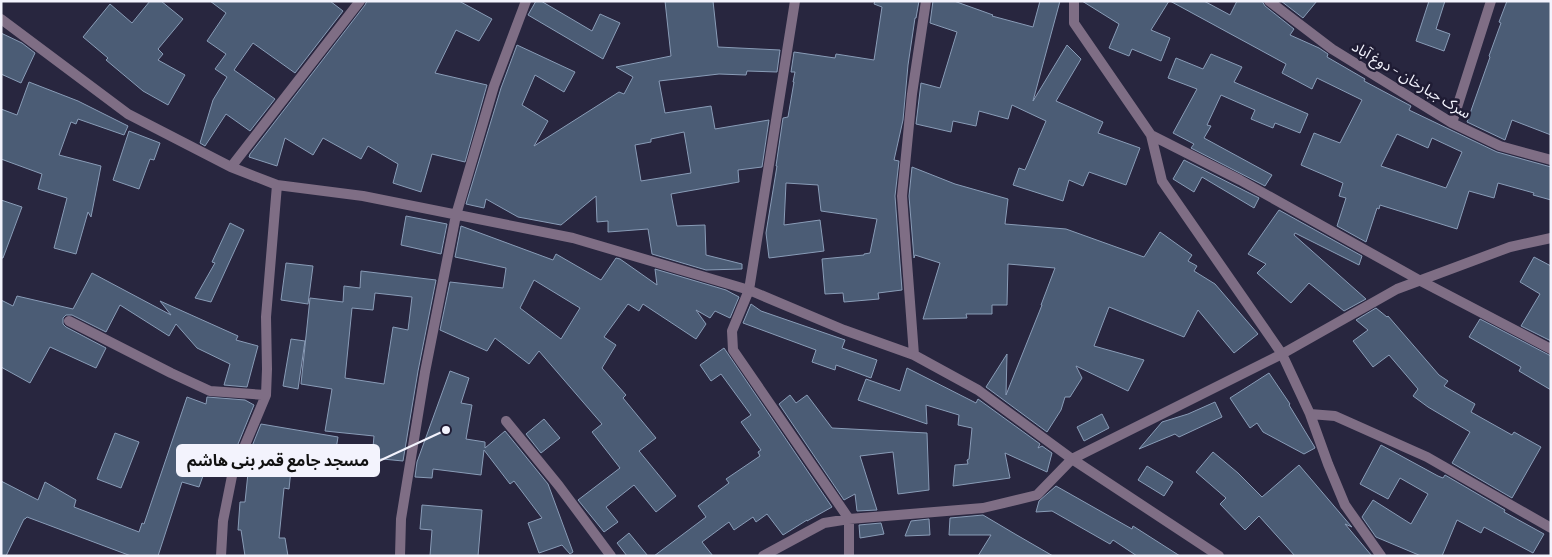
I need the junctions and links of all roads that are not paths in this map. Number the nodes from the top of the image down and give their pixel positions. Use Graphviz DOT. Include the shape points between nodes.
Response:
graph roads {
  1 [pos="360,1"];
  2 [pos="526,1"];
  3 [pos="795,1"];
  4 [pos="926,1"];
  5 [pos="1074,1"];
  6 [pos="1269,1"];
  7 [pos="1491,1"];
  8 [pos="1,19"];
  9 [pos="1452,123"];
  10 [pos="1151,136"];
  11 [pos="1551,160"];
  12 [pos="231,167"];
  13 [pos="277,185"];
  14 [pos="456,215"];
  15 [pos="1551,238"];
  16 [pos="1420,280"];
  17 [pos="750,290"];
  18 [pos="69,321"];
  19 [pos="1551,349"];
  20 [pos="1282,354"];
  21 [pos="914,355"];
  22 [pos="266,395"];
  23 [pos="1310,414"];
  24 [pos="506,421"];
  25 [pos="1072,459"];
  26 [pos="849,519"];
  27 [pos="1551,528"];
  28 [pos="222,556"];
  29 [pos="400,556"];
  30 [pos="611,556"];
  31 [pos="764,556"];
  32 [pos="849,556"];
  33 [pos="1219,556"];
  34 [pos="1380,556"];
  1 -- 12 [label="street"];
  2 -- 14 [label="street" via="494,86"];
  3 -- 17 [label="street"];
  4 -- 21 [label="street" via="912,94 902,196"];
  5 -- 10 [label="street" via="1074,23"];
  6 -- 9 [label="street, سرک جبارخان - دوغ آباد" via="1332,49"];
  7 -- 9 [label="street"];
  8 -- 12 [label="street" via="128,114"];
  9 -- 11 [label="street, سرک جبارخان - دوغ آباد" via="1500,146"];
  10 -- 16 [label="street" via="1240,180"];
  10 -- 20 [label="street" via="1162,181"];
  12 -- 13 [label="street"];
  13 -- 14 [label="street" via="363,196"];
  13 -- 22 [label="street" via="266,317"];
  14 -- 17 [label="street" via="572,238"];
  14 -- 29 [label="street" via="425,372 401,519"];
  15 -- 16 [label="street" via="1510,247"];
  16 -- 19 [label="street"];
  16 -- 20 [label="street" via="1397,289"];
  17 -- 21 [label="street" via="844,330"];
  17 -- 26 [label="street" via="732,331 733,350"];
  18 -- 22 [label="street" via="210,391"];
  20 -- 23 [label="street"];
  20 -- 25 [label="street"];
  21 -- 25 [label="street" via="978,390"];
  22 -- 28 [label="street" via="232,476 223,522"];
  23 -- 27 [label="street" via="1335,416 1427,457"];
  23 -- 34 [label="street" via="1345,505"];
  24 -- 30 [label="street"];
  25 -- 26 [label="street" via="1037,495 982,508"];
  25 -- 33 [label="street"];
  26 -- 31 [label="street" via="824,523"];
  26 -- 32 [label="street"];
}
